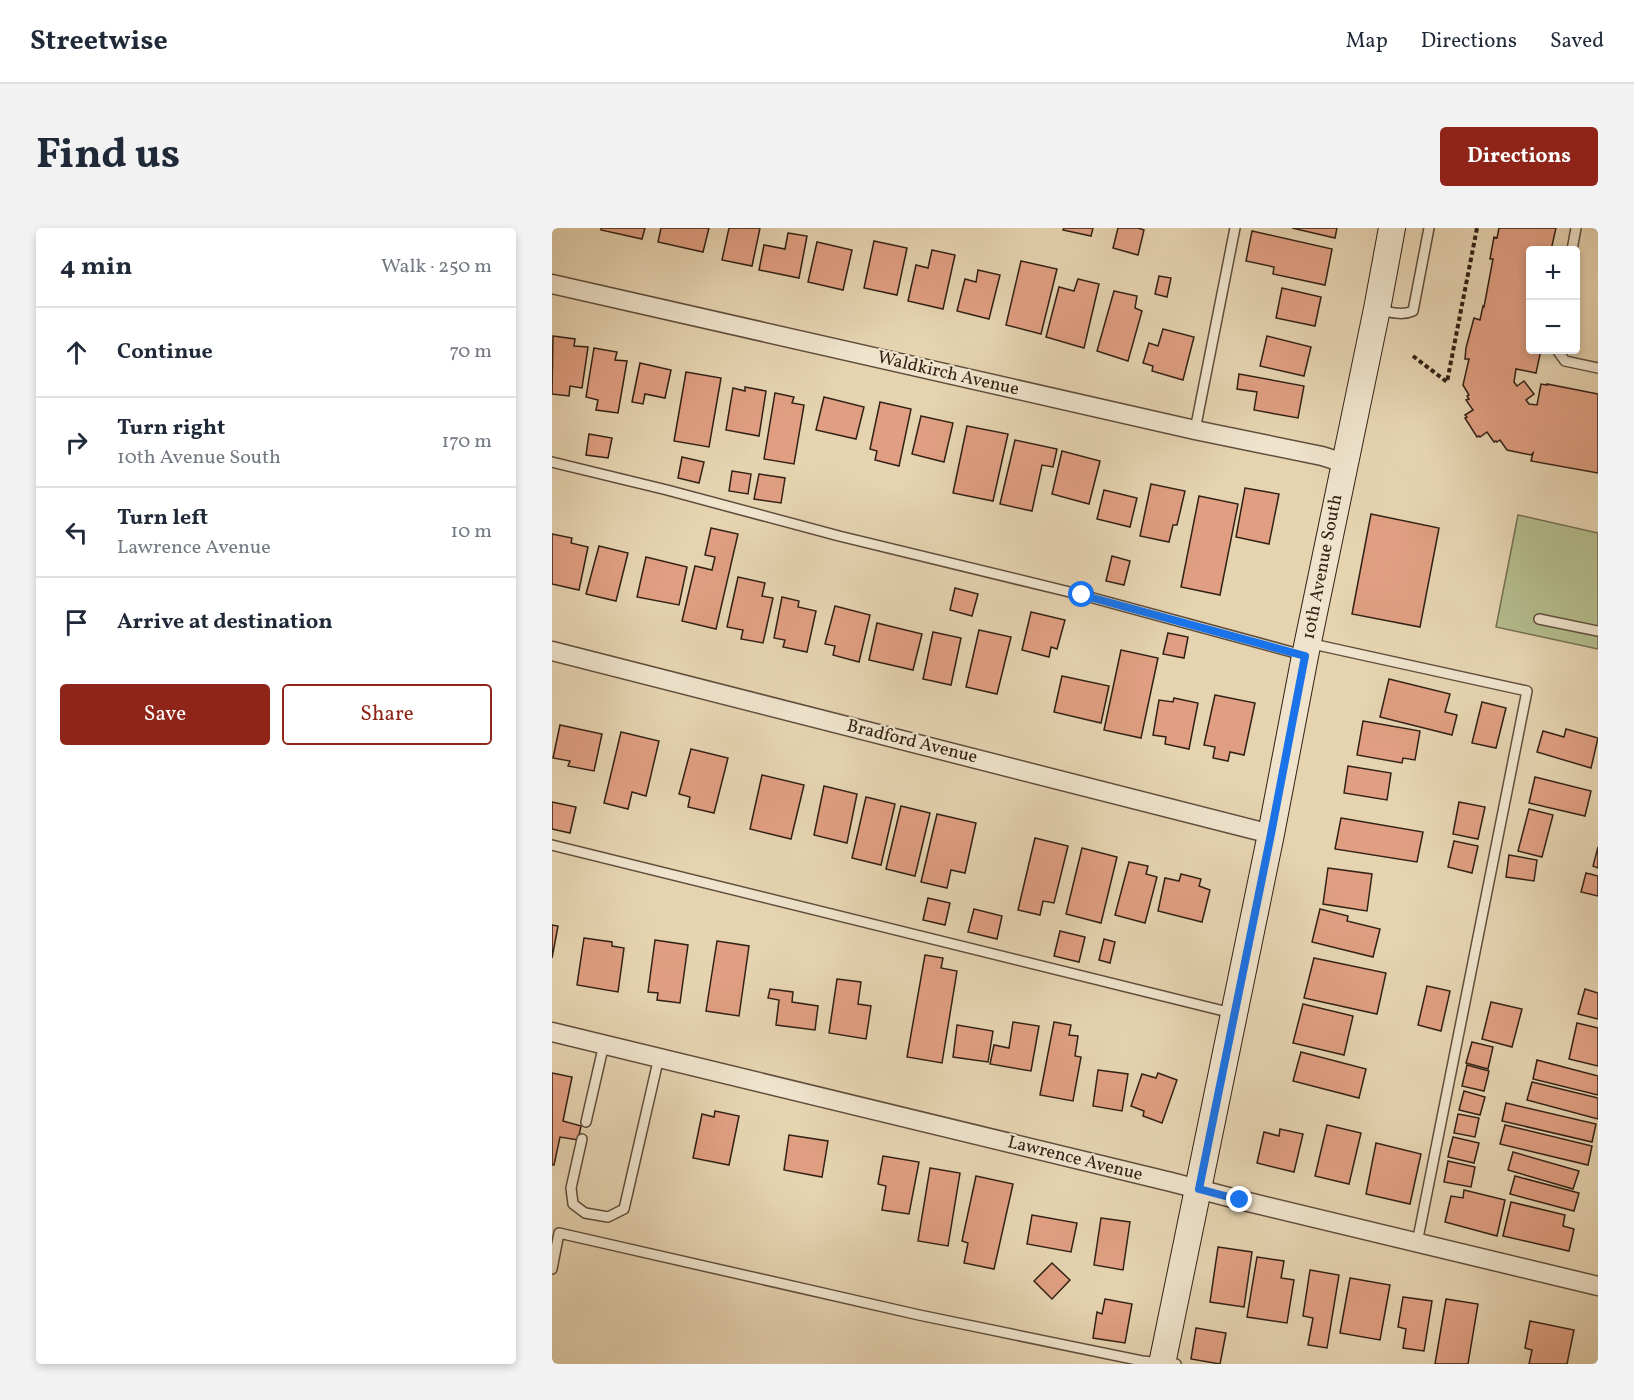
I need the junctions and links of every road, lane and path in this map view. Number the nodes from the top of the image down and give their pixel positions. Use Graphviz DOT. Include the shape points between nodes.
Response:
graph roads {
  1 [pos="1235,228"];
  2 [pos="1392,228"];
  3 [pos="1430,228"];
  4 [pos="1477,228"];
  5 [pos="1576,228"];
  6 [pos="1573,246"];
  7 [pos="552,284"];
  8 [pos="1377,309"];
  9 [pos="1560,354"];
  10 [pos="1413,356"];
  11 [pos="1598,368"];
  12 [pos="1195,430"];
  13 [pos="552,462"];
  14 [pos="1344,463"];
  15 [pos="1539,619"];
  16 [pos="1598,632"];
  17 [pos="1306,649"];
  18 [pos="552,651"];
  19 [pos="1271,834"];
  20 [pos="552,845"];
  21 [pos="1234,1013"];
  22 [pos="552,1032"];
  23 [pos="604,1044"];
  24 [pos="659,1058"];
  25 [pos="586,1122"];
  26 [pos="582,1139"];
  27 [pos="1199,1189"];
  28 [pos="1417,1243"];
  29 [pos="552,1269"];
  30 [pos="1598,1286"];
  31 [pos="1166,1364"];
  1 -- 12 [label="lane"];
  2 -- 8 [label="street, 10th Avenue South"];
  3 -- 8 [label="lane" via="1413,311"];
  4 -- 10 [label="path" via="1447,382"];
  5 -- 6 [label="lane"];
  7 -- 12 [label="street, Waldkirch Avenue"];
  8 -- 14 [label="street, 10th Avenue South"];
  9 -- 11 [label="lane" via="1565,361"];
  12 -- 14 [label="street, Waldkirch Avenue"];
  13 -- 17 [label="lane"];
  14 -- 17 [label="street, 10th Avenue South"];
  15 -- 16 [label="lane"];
  17 -- 19 [label="street, 10th Avenue South"];
  17 -- 28 [label="lane" via="1527,691"];
  18 -- 19 [label="street, Bradford Avenue"];
  19 -- 21 [label="street, 10th Avenue South"];
  20 -- 21 [label="lane"];
  21 -- 27 [label="street, 10th Avenue South"];
  22 -- 23 [label="street, Lawrence Avenue"];
  23 -- 24 [label="street, Lawrence Avenue"];
  23 -- 25 [label="lane"];
  24 -- 26 [label="lane" via="624,1209 608,1216 585,1213 573,1204 571,1188"];
  24 -- 27 [label="street, Lawrence Avenue"];
  27 -- 28 [label="street, Lawrence Avenue"];
  27 -- 31 [label="street, 10th Avenue South"];
  28 -- 30 [label="street, Lawrence Avenue"];
  29 -- 31 [label="lane" via="559,1233 942,1320"];
}
